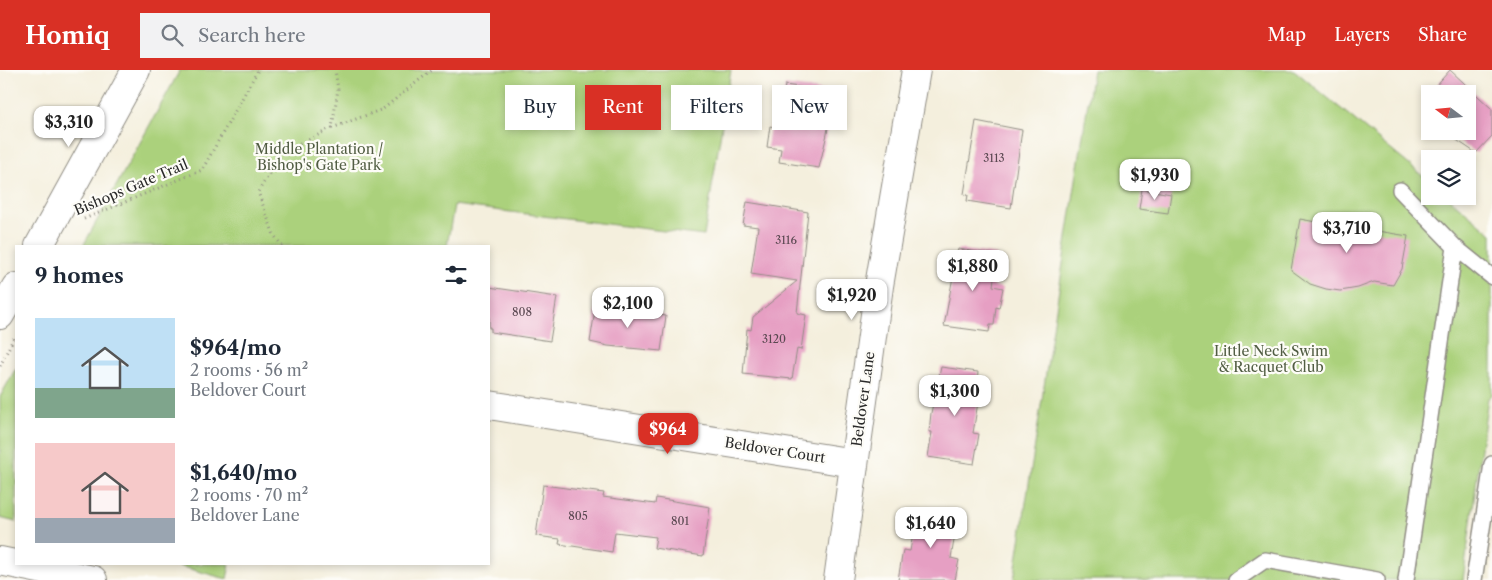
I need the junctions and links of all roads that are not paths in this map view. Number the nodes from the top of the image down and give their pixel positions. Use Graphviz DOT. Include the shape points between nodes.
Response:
graph roads {
  1 [pos="136,70"];
  2 [pos="916,70"];
  3 [pos="1400,190"];
  4 [pos="40,245"];
  5 [pos="1455,248"];
  6 [pos="1492,277"];
  7 [pos="15,289"];
  8 [pos="0,315"];
  9 [pos="490,405"];
  10 [pos="854,463"];
  11 [pos="1492,464"];
  12 [pos="0,561"];
  13 [pos="15,564"];
  14 [pos="20,565"];
  15 [pos="93,580"];
  16 [pos="838,580"];
  17 [pos="1236,580"];
  18 [pos="1377,580"];
  19 [pos="1406,580"];
  20 [pos="1474,580"];
  1 -- 4 [label="street"];
  2 -- 10 [label="street, Beldover Lane" via="879,286"];
  3 -- 5 [label="lane"];
  5 -- 6 [label="lane"];
  5 -- 19 [label="lane"];
  7 -- 8 [label="street"];
  9 -- 10 [label="street, Beldover Court"];
  10 -- 16 [label="street, Beldover Lane"];
  11 -- 20 [label="lane"];
  12 -- 13 [label="street"];
  14 -- 15 [label="street"];
  17 -- 18 [label="lane" via="1264,560"];
}
